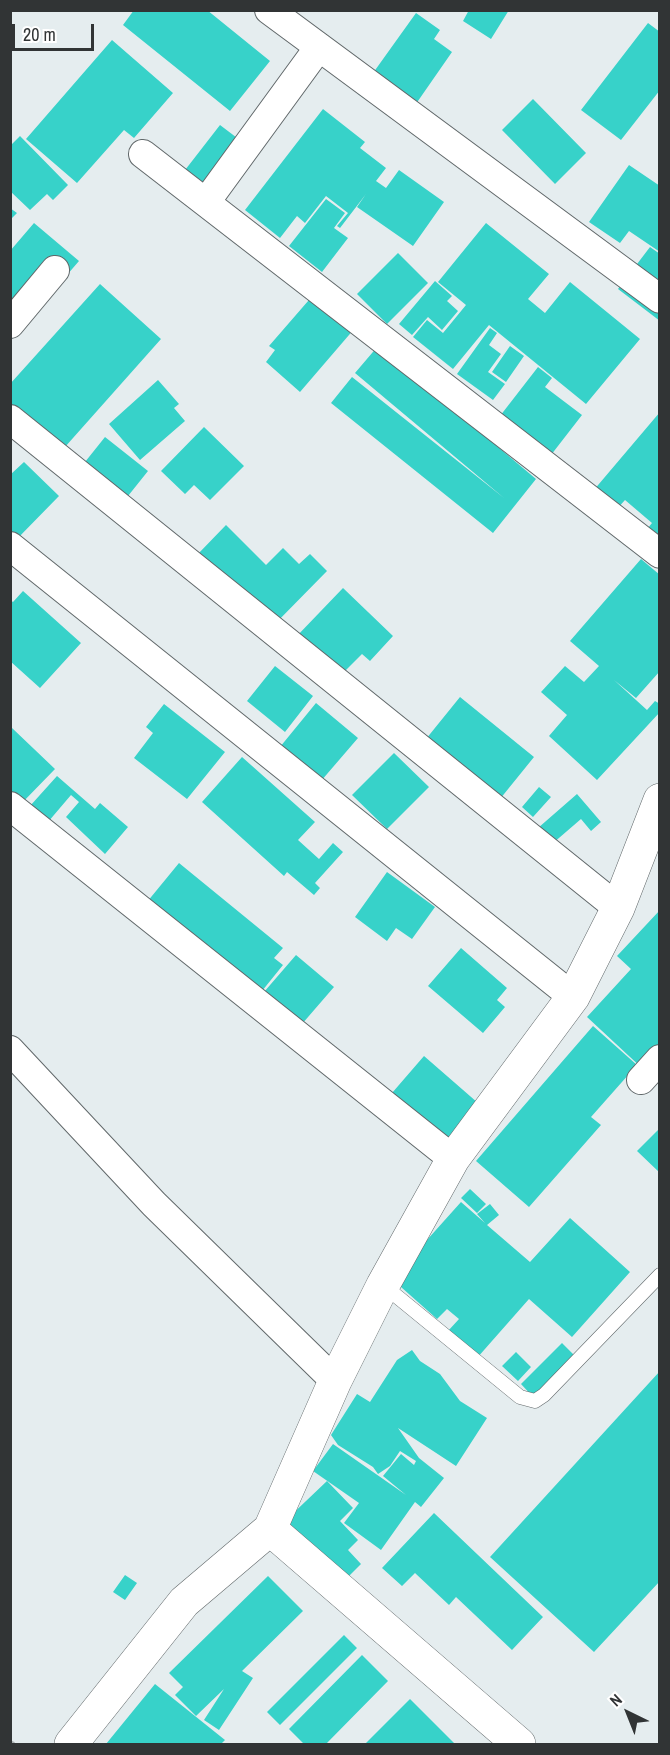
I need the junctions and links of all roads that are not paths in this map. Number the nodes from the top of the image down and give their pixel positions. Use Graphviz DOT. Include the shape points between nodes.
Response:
graph roads {
  1 [pos="269,10"];
  2 [pos="319,47"];
  3 [pos="143,154"];
  4 [pos="206,202"];
  5 [pos="55,270"];
  6 [pos="660,299"];
  7 [pos="10,324"];
  8 [pos="10,419"];
  9 [pos="10,546"];
  10 [pos="660,554"];
  11 [pos="660,800"];
  12 [pos="10,806"];
  13 [pos="618,908"];
  14 [pos="573,997"];
  15 [pos="10,1050"];
  16 [pos="453,1159"];
  17 [pos="660,1275"];
  18 [pos="383,1285"];
  19 [pos="335,1381"];
  20 [pos="270,1529"];
  21 [pos="71,1744"];
  22 [pos="519,1744"];
  1 -- 2 [label="street"];
  2 -- 4 [label="street"];
  2 -- 6 [label="street"];
  3 -- 4 [label="street"];
  4 -- 10 [label="street"];
  5 -- 7 [label="street"];
  8 -- 13 [label="street"];
  9 -- 14 [label="street"];
  11 -- 13 [label="street"];
  12 -- 16 [label="street"];
  13 -- 14 [label="street"];
  14 -- 16 [label="street"];
  15 -- 19 [label="street" via="154,1204"];
  16 -- 18 [label="street"];
  17 -- 18 [label="lane" via="535,1401 520,1397"];
  18 -- 19 [label="street"];
  19 -- 20 [label="street"];
  20 -- 21 [label="street" via="184,1602"];
  20 -- 22 [label="street"];
}
